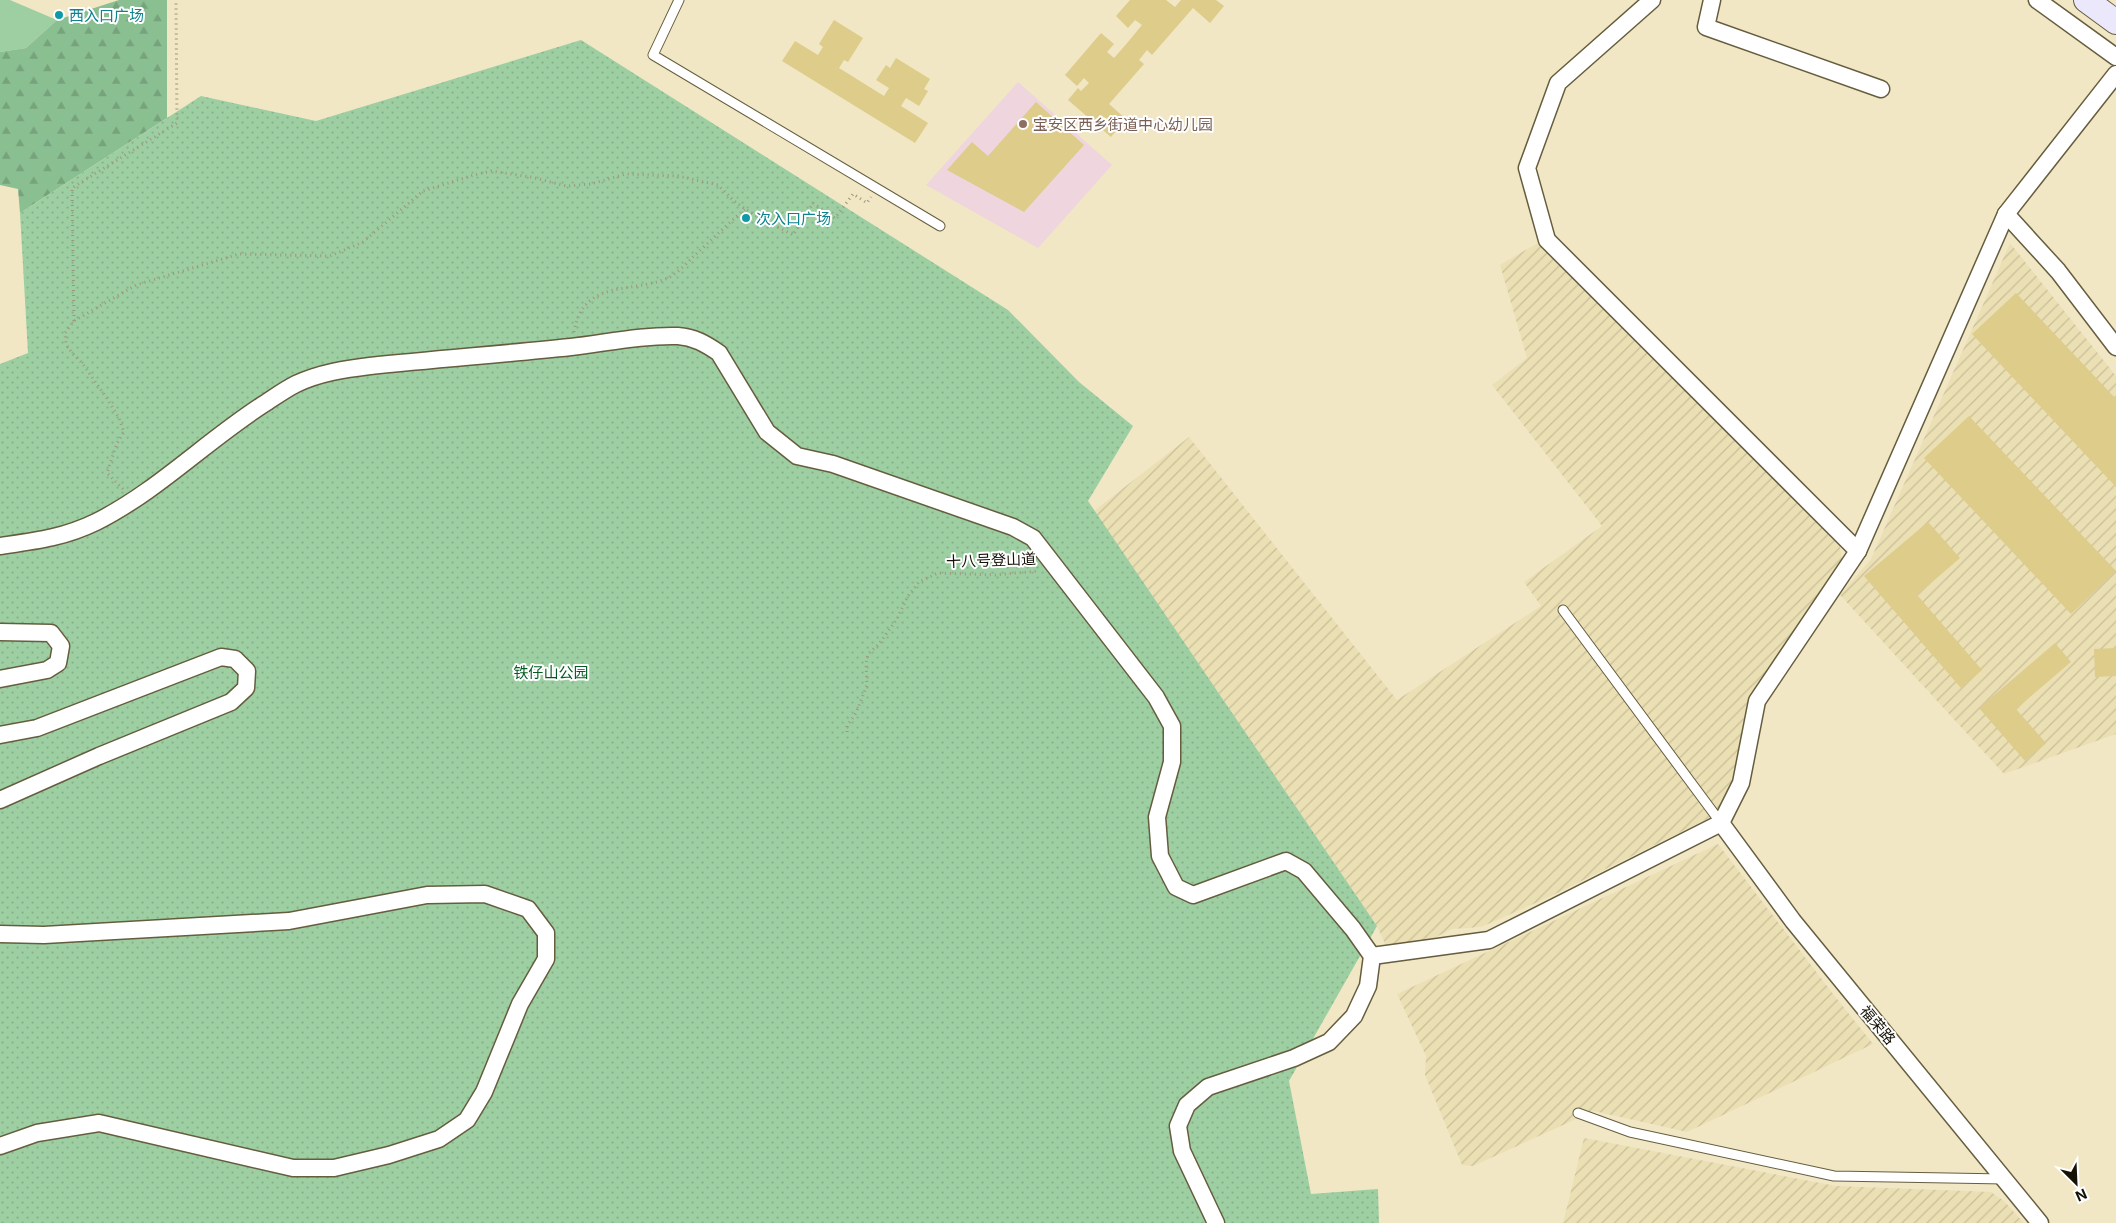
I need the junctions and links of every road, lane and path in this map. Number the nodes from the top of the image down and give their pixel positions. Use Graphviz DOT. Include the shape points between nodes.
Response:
graph roads {
  1 [pos="176,0"];
  2 [pos="679,0"];
  3 [pos="1652,0"];
  4 [pos="1712,0"];
  5 [pos="2037,0"];
  6 [pos="2086,0"];
  7 [pos="2116,22"];
  8 [pos="2116,57"];
  9 [pos="2116,74"];
  10 [pos="1881,89"];
  11 [pos="877,188"];
  12 [pos="745,209"];
  13 [pos="2006,214"];
  14 [pos="940,226"];
  15 [pos="74,321"];
  16 [pos="571,346"];
  17 [pos="2116,347"];
  18 [pos="130,497"];
  19 [pos="0,546"];
  20 [pos="1858,552"];
  21 [pos="1056,567"];
  22 [pos="1563,610"];
  23 [pos="0,632"];
  24 [pos="0,679"];
  25 [pos="847,732"];
  26 [pos="0,735"];
  27 [pos="0,800"];
  28 [pos="1721,823"];
  29 [pos="0,934"];
  30 [pos="1372,956"];
  31 [pos="1578,1113"];
  32 [pos="0,1146"];
  33 [pos="2005,1179"];
  34 [pos="1216,1223"];
  35 [pos="2040,1223"];
  1 -- 15 [label="path" via="177,123 72,188"];
  2 -- 11 [label="lane" via="653,55"];
  3 -- 20 [label="street" via="1558,83 1527,168 1547,240"];
  4 -- 10 [label="street" via="1706,27"];
  5 -- 8 [label="street"];
  6 -- 7 [label="main road"];
  9 -- 13 [label="street"];
  11 -- 12 [label="path" via="866,203 853,194 835,218 813,203 793,235"];
  11 -- 14 [label="lane"];
  12 -- 15 [label="path" via="718,185 678,176 626,174 591,184 566,186 531,176 491,171 423,191 363,242 330,256 239,254 136,285"];
  12 -- 16 [label="path" via="669,277 609,290 595,297 575,324"];
  13 -- 17 [label="street" via="2058,272"];
  13 -- 20 [label="street"];
  15 -- 18 [label="path" via="65,333 66,344 82,362 119,418 124,432 106,473"];
  16 -- 18 [label="street" via="343,369 310,379 296,384 246,415 172,473"];
  16 -- 21 [label="street" via="649,337 692,338 719,353 767,432 797,456 833,464 1013,526 1033,538"];
  18 -- 19 [label="street" via="96,522 50,540"];
  20 -- 28 [label="street" via="1757,701 1741,782"];
  21 -- 25 [label="path, 十八号登山道" via="995,575 938,573 919,582 897,619 868,654 867,685"];
  21 -- 30 [label="street" via="1156,697 1172,726 1172,762 1157,817 1160,856 1176,886 1193,895 1286,861 1304,871"];
  22 -- 28 [label="lane"];
  23 -- 24 [label="street" via="51,633 61,646 58,663 47,670"];
  26 -- 27 [label="street" via="38,728 221,657 235,659 247,671 246,688 231,702"];
  28 -- 30 [label="street" via="1489,940"];
  28 -- 33 [label="street, 福荣路" via="1810,943"];
  29 -- 32 [label="street" via="288,921 428,895 485,894 528,909 546,932 546,959 520,1004 484,1092 467,1120 439,1139 334,1168 293,1168 99,1122 37,1133"];
  30 -- 34 [label="street" via="1368,986 1354,1016 1329,1042 1294,1058 1208,1087 1187,1105 1178,1126 1182,1151"];
  31 -- 33 [label="lane" via="1630,1132 1834,1176"];
  33 -- 35 [label="street, 福荣路"];
}
